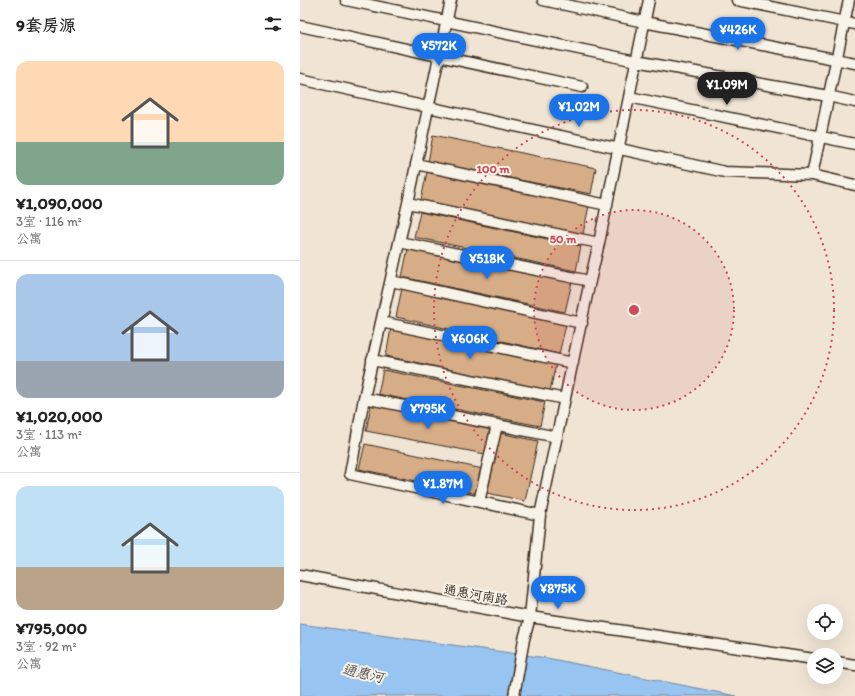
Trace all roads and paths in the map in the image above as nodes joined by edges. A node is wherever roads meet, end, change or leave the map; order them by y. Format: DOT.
graph roads {
  1 [pos="346,0"];
  2 [pos="451,0"];
  3 [pos="543,0"];
  4 [pos="649,0"];
  5 [pos="736,0"];
  6 [pos="849,0"];
  7 [pos="447,21"];
  8 [pos="644,22"];
  9 [pos="844,22"];
  10 [pos="855,24"];
  11 [pos="300,26"];
  12 [pos="440,56"];
  13 [pos="836,60"];
  14 [pos="636,61"];
  15 [pos="855,64"];
  16 [pos="300,79"];
  17 [pos="582,87"];
  18 [pos="828,96"];
  19 [pos="629,97"];
  20 [pos="855,102"];
  21 [pos="429,108"];
  22 [pos="820,137"];
  23 [pos="855,144"];
  24 [pos="618,148"];
  25 [pos="416,164"];
  26 [pos="812,175"];
  27 [pos="855,185"];
  28 [pos="408,203"];
  29 [pos="606,206"];
  30 [pos="399,242"];
  31 [pos="599,243"];
  32 [pos="391,280"];
  33 [pos="590,281"];
  34 [pos="380,322"];
  35 [pos="582,323"];
  36 [pos="372,360"];
  37 [pos="572,363"];
  38 [pos="364,398"];
  39 [pos="565,399"];
  40 [pos="497,425"];
  41 [pos="557,437"];
  42 [pos="479,502"];
  43 [pos="540,515"];
  44 [pos="300,575"];
  45 [pos="530,617"];
  46 [pos="807,658"];
  47 [pos="843,663"];
  48 [pos="855,665"];
  49 [pos="514,696"];
  1 -- 7 [label="street"];
  2 -- 7 [label="street"];
  3 -- 8 [label="street"];
  4 -- 8 [label="street"];
  5 -- 9 [label="street"];
  6 -- 9 [label="street"];
  7 -- 12 [label="street"];
  7 -- 14 [label="street"];
  8 -- 13 [label="street"];
  8 -- 14 [label="street"];
  9 -- 10 [label="street"];
  9 -- 13 [label="street"];
  11 -- 12 [label="street"];
  12 -- 17 [label="street"];
  12 -- 21 [label="street"];
  13 -- 15 [label="street"];
  13 -- 18 [label="street"];
  14 -- 18 [label="street"];
  14 -- 19 [label="street"];
  16 -- 21 [label="street"];
  18 -- 20 [label="street"];
  18 -- 22 [label="street"];
  19 -- 22 [label="street"];
  19 -- 24 [label="street"];
  21 -- 24 [label="street"];
  21 -- 25 [label="street"];
  22 -- 23 [label="street"];
  22 -- 26 [label="street"];
  24 -- 26 [label="street"];
  24 -- 29 [label="street"];
  25 -- 28 [label="street"];
  25 -- 29 [label="street"];
  26 -- 27 [label="street"];
  28 -- 30 [label="street"];
  28 -- 31 [label="street"];
  29 -- 31 [label="street"];
  30 -- 32 [label="street"];
  30 -- 33 [label="street"];
  31 -- 33 [label="street"];
  32 -- 34 [label="street"];
  32 -- 35 [label="street"];
  33 -- 35 [label="street"];
  34 -- 36 [label="street"];
  34 -- 37 [label="street"];
  35 -- 37 [label="street"];
  36 -- 38 [label="street"];
  36 -- 39 [label="street"];
  37 -- 39 [label="street"];
  38 -- 40 [label="street"];
  38 -- 42 [label="street"];
  39 -- 41 [label="street"];
  40 -- 41 [label="street"];
  40 -- 42 [label="street"];
  41 -- 43 [label="street"];
  42 -- 43 [label="street"];
  43 -- 45 [label="street"];
  44 -- 45 [label="street, 通惠河南路"];
  45 -- 46 [label="street, 通惠河南路"];
  45 -- 49 [label="street"];
  47 -- 48 [label="street"];
}
